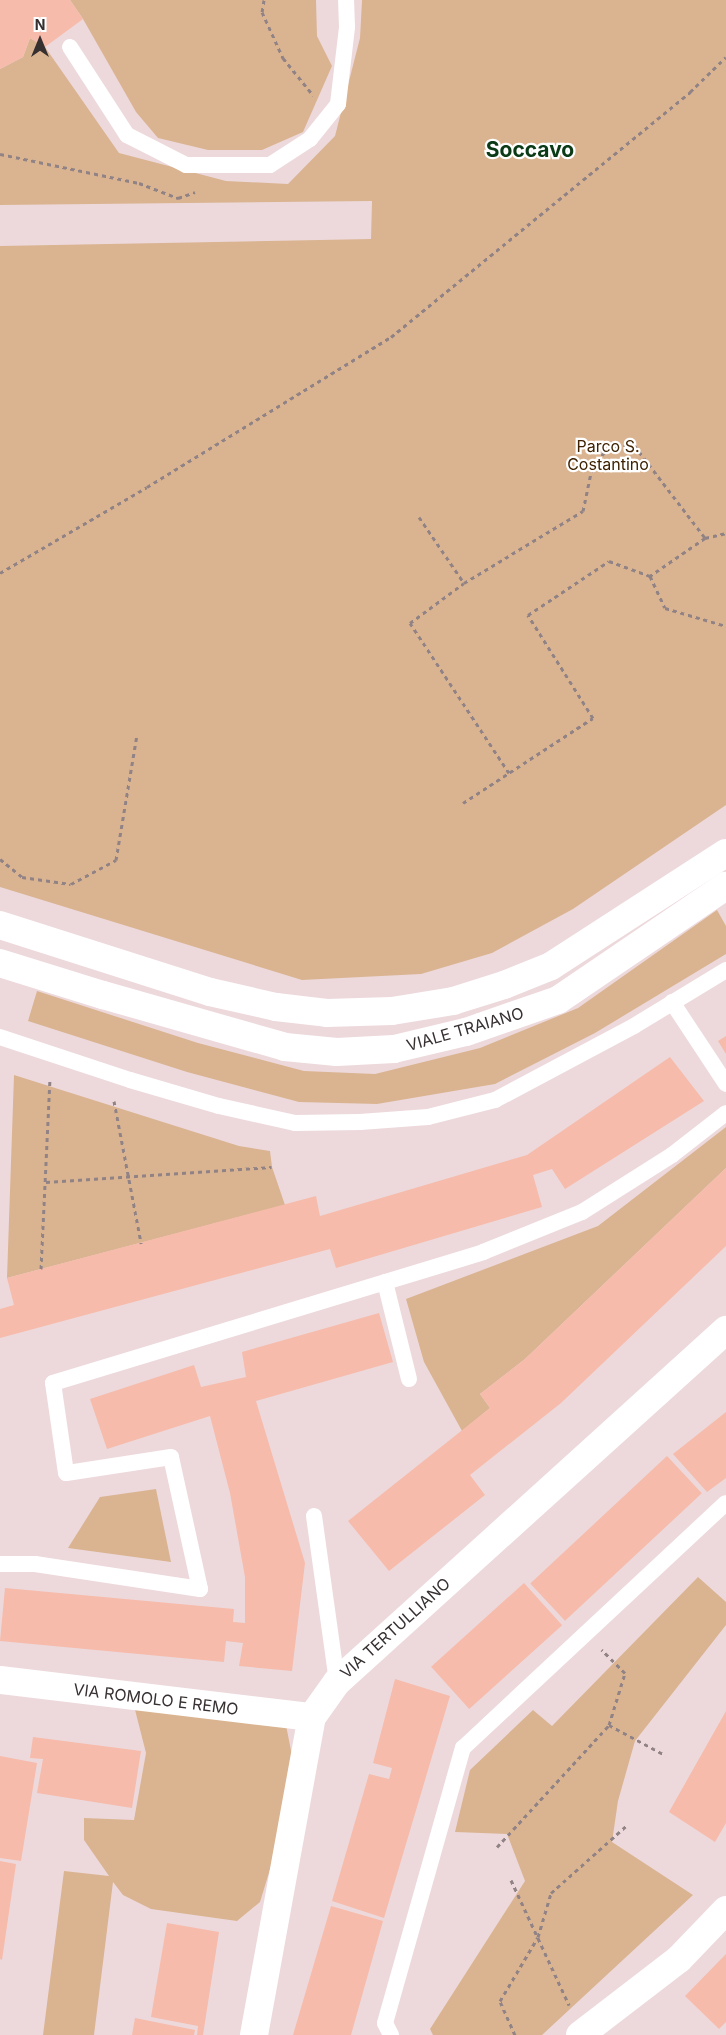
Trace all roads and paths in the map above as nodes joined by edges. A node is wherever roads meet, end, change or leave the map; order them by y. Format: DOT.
graph roads {
  1 [pos="264,0"];
  2 [pos="346,0"];
  3 [pos="70,47"];
  4 [pos="726,57"];
  5 [pos="338,104"];
  6 [pos="0,154"];
  7 [pos="203,189"];
  8 [pos="419,517"];
  9 [pos="726,533"];
  10 [pos="705,538"];
  11 [pos="0,573"];
  12 [pos="650,576"];
  13 [pos="464,583"];
  14 [pos="726,626"];
  15 [pos="137,734"];
  16 [pos="509,773"];
  17 [pos="463,803"];
  18 [pos="0,860"];
  19 [pos="723,871"];
  20 [pos="0,925"];
  21 [pos="0,963"];
  22 [pos="726,970"];
  23 [pos="672,1002"];
  24 [pos="0,1037"];
  25 [pos="52,1054"];
  26 [pos="110,1073"];
  27 [pos="726,1084"];
  28 [pos="726,1113"];
  29 [pos="272,1166"];
  30 [pos="128,1178"];
  31 [pos="46,1182"];
  32 [pos="141,1243"];
  33 [pos="42,1269"];
  34 [pos="386,1282"];
  35 [pos="726,1330"];
  36 [pos="409,1379"];
  37 [pos="726,1503"];
  38 [pos="314,1516"];
  39 [pos="0,1564"];
  40 [pos="586,1634"];
  41 [pos="0,1680"];
  42 [pos="337,1682"];
  43 [pos="312,1717"];
  44 [pos="609,1725"];
  45 [pos="666,1755"];
  46 [pos="626,1825"];
  47 [pos="497,1847"];
  48 [pos="511,1880"];
  49 [pos="726,1910"];
  50 [pos="538,1937"];
  51 [pos="581,2034"];
  52 [pos="254,2035"];
  53 [pos="391,2035"];
  54 [pos="515,2035"];
  1 -- 5 [label="path"];
  2 -- 5 [label="lane"];
  3 -- 5 [label="lane"];
  4 -- 11 [label="path"];
  6 -- 7 [label="path"];
  8 -- 13 [label="path"];
  9 -- 10 [label="path"];
  10 -- 12 [label="path"];
  10 -- 13 [label="path"];
  12 -- 14 [label="path"];
  12 -- 16 [label="path"];
  13 -- 16 [label="path"];
  15 -- 18 [label="path"];
  16 -- 17 [label="path"];
  19 -- 20 [label="main road, VIALE TRAIANO"];
  19 -- 21 [label="main road, VIALE TRAIANO"];
  22 -- 23 [label="lane"];
  23 -- 26 [label="lane"];
  23 -- 27 [label="lane"];
  24 -- 25 [label="lane"];
  25 -- 26 [label="lane"];
  25 -- 31 [label="path"];
  26 -- 30 [label="path"];
  28 -- 34 [label="lane"];
  29 -- 30 [label="path"];
  30 -- 31 [label="path"];
  30 -- 32 [label="path"];
  31 -- 33 [label="path"];
  34 -- 36 [label="lane"];
  34 -- 39 [label="lane"];
  35 -- 42 [label="main road, VIA TERTULLIANO"];
  37 -- 40 [label="lane"];
  38 -- 42 [label="lane"];
  40 -- 44 [label="path"];
  40 -- 53 [label="lane"];
  41 -- 43 [label="main road, VIA ROMOLO E REMO"];
  42 -- 43 [label="main road, VIA TERTULLIANO"];
  43 -- 52 [label="main road, VIA TERTULLIANO"];
  44 -- 45 [label="path"];
  44 -- 47 [label="path"];
  46 -- 50 [label="path"];
  48 -- 50 [label="path"];
  49 -- 51 [label="main road"];
  50 -- 51 [label="path"];
  50 -- 54 [label="path"];
}
